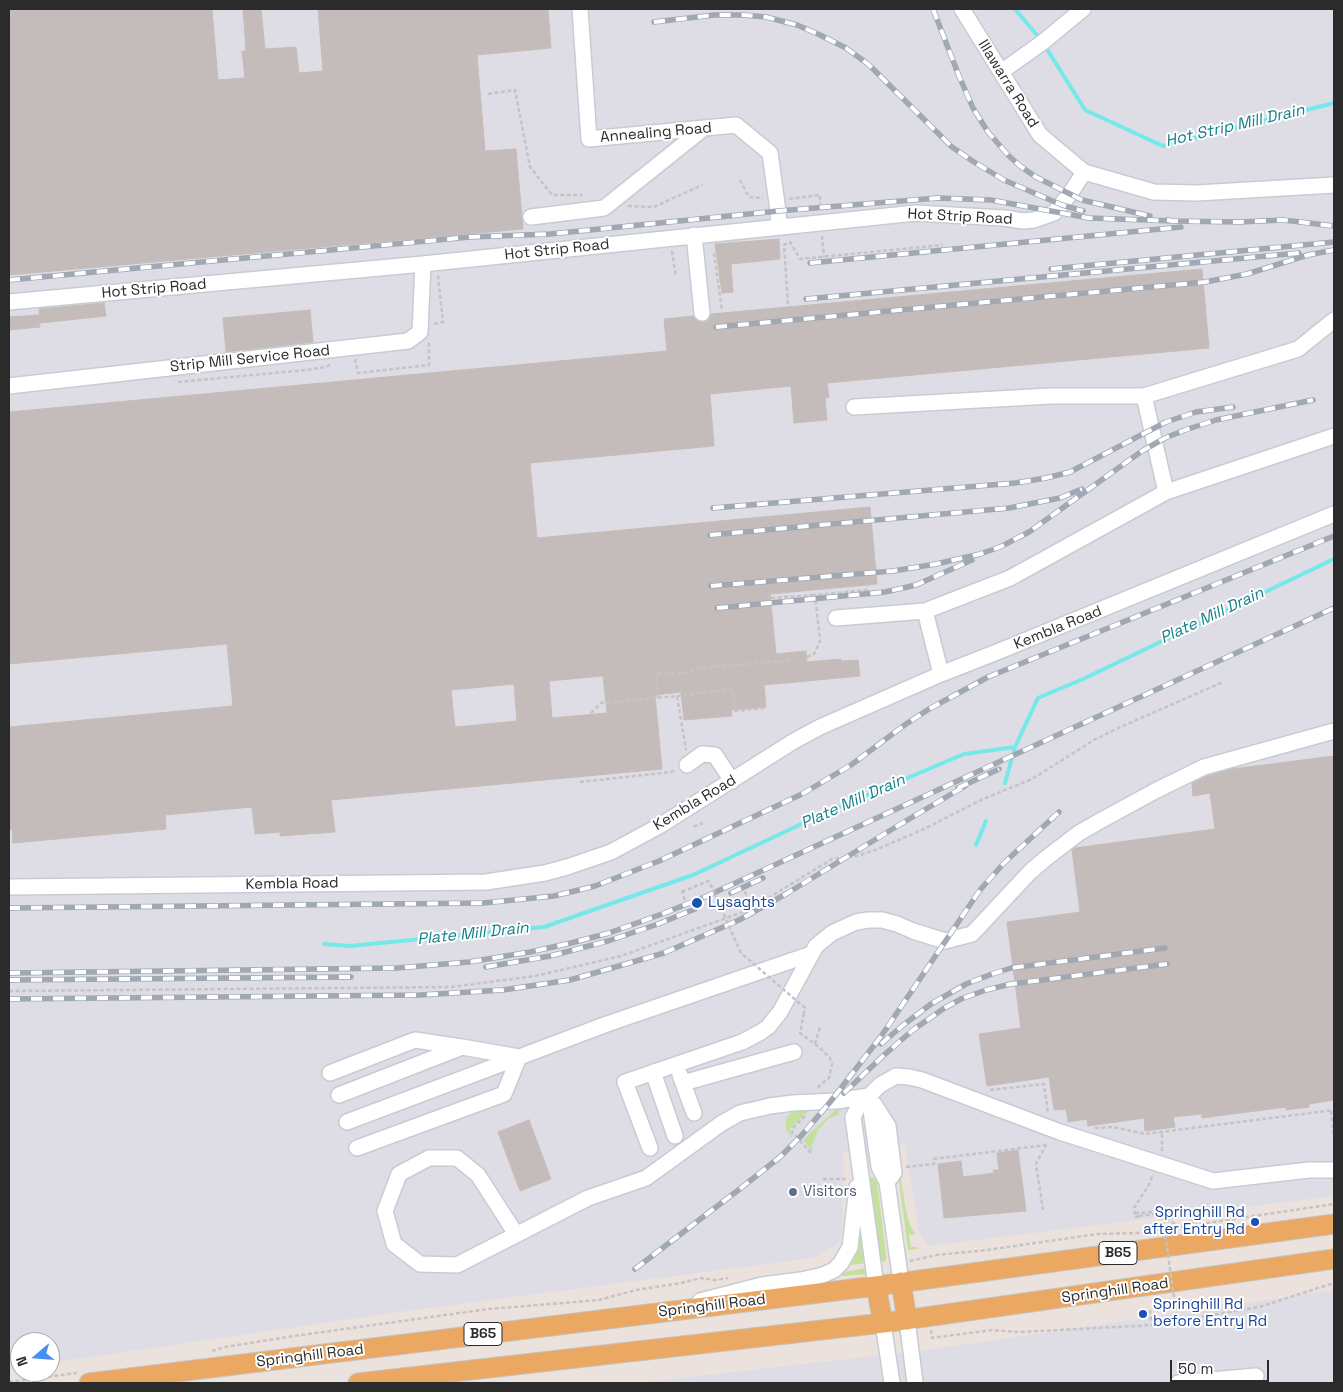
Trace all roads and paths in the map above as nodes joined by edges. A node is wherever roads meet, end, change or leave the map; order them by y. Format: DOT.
graph roads {
  1 [pos="580,9"];
  2 [pos="962,9"];
  3 [pos="1083,9"];
  4 [pos="1001,72"];
  5 [pos="488,94"];
  6 [pos="704,128"];
  7 [pos="1084,172"];
  8 [pos="740,180"];
  9 [pos="702,185"];
  10 [pos="1334,185"];
  11 [pos="587,195"];
  12 [pos="776,200"];
  13 [pos="622,203"];
  14 [pos="531,217"];
  15 [pos="821,222"];
  16 [pos="779,227"];
  17 [pos="694,236"];
  18 [pos="943,245"];
  19 [pos="714,253"];
  20 [pos="824,258"];
  21 [pos="423,264"];
  22 [pos="9,302"];
  23 [pos="788,304"];
  24 [pos="722,310"];
  25 [pos="702,314"];
  26 [pos="1334,320"];
  27 [pos="9,386"];
  28 [pos="1144,396"];
  29 [pos="854,408"];
  30 [pos="1334,436"];
  31 [pos="1166,492"];
  32 [pos="1334,514"];
  33 [pos="815,595"];
  34 [pos="771,598"];
  35 [pos="925,611"];
  36 [pos="836,618"];
  37 [pos="795,660"];
  38 [pos="942,674"];
  39 [pos="1223,682"];
  40 [pos="677,696"];
  41 [pos="658,698"];
  42 [pos="764,708"];
  43 [pos="591,713"];
  44 [pos="1334,731"];
  45 [pos="687,765"];
  46 [pos="732,781"];
  47 [pos="580,782"];
  48 [pos="703,823"];
  49 [pos="694,828"];
  50 [pos="9,887"];
  51 [pos="744,890"];
  52 [pos="685,900"];
  53 [pos="722,910"];
  54 [pos="811,954"];
  55 [pos="9,991"];
  56 [pos="820,1027"];
  57 [pos="815,1044"];
  58 [pos="462,1047"];
  59 [pos="794,1052"];
  60 [pos="519,1057"];
  61 [pos="676,1064"];
  62 [pos="652,1072"];
  63 [pos="330,1073"];
  64 [pos="683,1083"];
  65 [pos="990,1090"];
  66 [pos="812,1091"];
  67 [pos="339,1095"];
  68 [pos="869,1096"];
  69 [pos="1333,1110"];
  70 [pos="810,1112"];
  71 [pos="694,1113"];
  72 [pos="347,1122"];
  73 [pos="1091,1129"];
  74 [pos="1054,1130"];
  75 [pos="675,1136"];
  76 [pos="1334,1138"];
  77 [pos="1046,1145"];
  78 [pos="357,1148"];
  79 [pos="650,1148"];
  80 [pos="812,1154"];
  81 [pos="879,1167"];
  82 [pos="906,1167"];
  83 [pos="860,1169"];
  84 [pos="1334,1170"];
  85 [pos="823,1179"];
  86 [pos="847,1179"];
  87 [pos="887,1182"];
  88 [pos="1334,1204"];
  89 [pos="1134,1208"];
  90 [pos="1043,1210"];
  91 [pos="1135,1213"];
  92 [pos="1163,1218"];
  93 [pos="1334,1224"];
  94 [pos="1193,1225"];
  95 [pos="1180,1226"];
  96 [pos="516,1234"];
  97 [pos="921,1259"];
  98 [pos="1334,1259"];
  99 [pos="914,1260"];
  100 [pos="733,1278"];
  101 [pos="924,1279"];
  102 [pos="901,1282"];
  103 [pos="1334,1282"];
  104 [pos="876,1286"];
  105 [pos="1150,1310"];
  106 [pos="657,1313"];
  107 [pos="929,1317"];
  108 [pos="907,1320"];
  109 [pos="883,1323"];
  110 [pos="1151,1323"];
  111 [pos="207,1352"];
  112 [pos="1256,1376"];
  113 [pos="87,1378"];
  114 [pos="9,1382"];
  115 [pos="358,1383"];
  116 [pos="892,1383"];
  117 [pos="915,1383"];
  118 [pos="1178,1383"];
  1 -- 6 [label="street, Annealing Road"];
  2 -- 4 [label="street, Illawarra Road"];
  3 -- 4 [label="street"];
  4 -- 7 [label="street, Illawarra Road"];
  5 -- 11 [label="path"];
  6 -- 12 [label="street, Annealing Road"];
  6 -- 14 [label="street"];
  7 -- 10 [label="street"];
  7 -- 15 [label="street, Hot Strip Road"];
  8 -- 12 [label="path"];
  9 -- 13 [label="path"];
  12 -- 15 [label="path"];
  12 -- 16 [label="street, Annealing Road"];
  15 -- 16 [label="street, Hot Strip Road"];
  15 -- 20 [label="path"];
  16 -- 17 [label="street, Hot Strip Road"];
  17 -- 21 [label="street, Hot Strip Road"];
  17 -- 25 [label="street"];
  18 -- 20 [label="path"];
  19 -- 24 [label="path"];
  20 -- 23 [label="path"];
  21 -- 22 [label="street, Hot Strip Road"];
  21 -- 27 [label="street, Strip Mill Service Road"];
  26 -- 28 [label="street"];
  28 -- 29 [label="street"];
  28 -- 31 [label="street"];
  30 -- 31 [label="street"];
  31 -- 35 [label="street"];
  32 -- 38 [label="street, Kembla Road"];
  33 -- 34 [label="path"];
  35 -- 36 [label="street"];
  35 -- 38 [label="street"];
  37 -- 41 [label="path"];
  38 -- 46 [label="street, Kembla Road"];
  39 -- 55 [label="path"];
  40 -- 41 [label="path"];
  40 -- 42 [label="path"];
  40 -- 45 [label="path"];
  41 -- 43 [label="path"];
  44 -- 54 [label="street"];
  45 -- 46 [label="street"];
  45 -- 47 [label="path"];
  46 -- 50 [label="street, Kembla Road"];
  48 -- 49 [label="path"];
  51 -- 53 [label="path"];
  52 -- 53 [label="path, bridge"];
  53 -- 57 [label="path, bridge"];
  54 -- 60 [label="street"];
  54 -- 61 [label="street"];
  56 -- 57 [label="path"];
  57 -- 66 [label="path"];
  58 -- 60 [label="street"];
  58 -- 63 [label="street"];
  58 -- 67 [label="street"];
  59 -- 64 [label="street"];
  60 -- 72 [label="street"];
  60 -- 78 [label="street"];
  61 -- 62 [label="street"];
  61 -- 64 [label="street"];
  62 -- 75 [label="street"];
  62 -- 79 [label="street"];
  64 -- 71 [label="street"];
  65 -- 74 [label="path"];
  68 -- 74 [label="street"];
  68 -- 81 [label="street"];
  68 -- 83 [label="street"];
  68 -- 87 [label="street"];
  68 -- 96 [label="street"];
  69 -- 73 [label="path"];
  69 -- 76 [label="path"];
  70 -- 80 [label="path"];
  74 -- 77 [label="path"];
  74 -- 84 [label="street"];
  77 -- 82 [label="path"];
  77 -- 90 [label="path"];
  81 -- 83 [label="street"];
  81 -- 87 [label="street"];
  83 -- 104 [label="street"];
  83 -- 106 [label="street"];
  85 -- 86 [label="path"];
  87 -- 102 [label="street"];
  88 -- 94 [label="path"];
  89 -- 91 [label="path"];
  91 -- 92 [label="path, bridge"];
  91 -- 95 [label="path"];
  92 -- 94 [label="path, bridge"];
  92 -- 110 [label="path, bridge"];
  93 -- 101 [label="main road, Springhill Road / B65"];
  94 -- 95 [label="path"];
  95 -- 97 [label="path"];
  96 -- 96 [label="street"];
  97 -- 99 [label="path"];
  97 -- 101 [label="path"];
  98 -- 107 [label="main road, Springhill Road / B65"];
  100 -- 111 [label="path"];
  101 -- 102 [label="main road, Springhill Road / B65"];
  102 -- 104 [label="main road, Springhill Road / B65"];
  102 -- 108 [label="main road"];
  103 -- 110 [label="path"];
  104 -- 106 [label="main road, Springhill Road / B65"];
  104 -- 109 [label="main road"];
  105 -- 110 [label="path"];
  106 -- 113 [label="main road, Springhill Road / B65"];
  107 -- 108 [label="main road, Springhill Road / B65"];
  107 -- 110 [label="path"];
  108 -- 109 [label="main road, Springhill Road / B65"];
  108 -- 117 [label="street"];
  109 -- 115 [label="main road, Springhill Road / B65"];
  109 -- 116 [label="street"];
  112 -- 118 [label="street"];
  113 -- 114 [label="path"];
}
